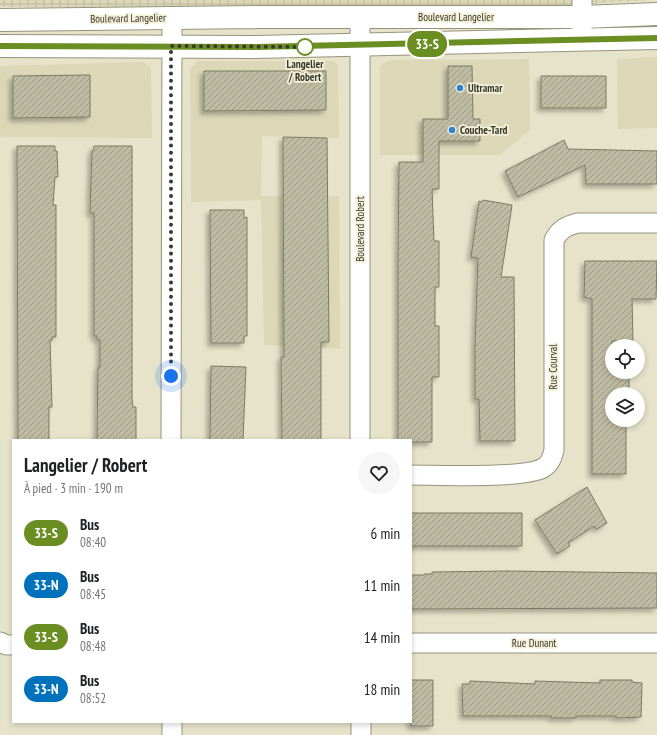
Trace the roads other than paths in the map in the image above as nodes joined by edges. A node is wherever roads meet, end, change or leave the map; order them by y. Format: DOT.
graph roads {
  1 [pos="582,9"];
  2 [pos="657,14"];
  3 [pos="256,17"];
  4 [pos="360,17"];
  5 [pos="172,18"];
  6 [pos="98,19"];
  7 [pos="0,20"];
  8 [pos="657,38"];
  9 [pos="582,40"];
  10 [pos="0,46"];
  11 [pos="99,46"];
  12 [pos="171,46"];
  13 [pos="360,46"];
  14 [pos="256,47"];
  15 [pos="657,223"];
  16 [pos="172,439"];
  17 [pos="360,439"];
  18 [pos="412,475"];
  19 [pos="0,642"];
  20 [pos="657,643"];
  21 [pos="412,644"];
  22 [pos="12,645"];
  23 [pos="172,723"];
  24 [pos="361,723"];
  25 [pos="172,735"];
  26 [pos="361,735"];
  1 -- 2 [label="main road, Boulevard Langelier"];
  1 -- 4 [label="main road, Boulevard Langelier"];
  1 -- 9 [label="street"];
  3 -- 4 [label="main road, Boulevard Langelier"];
  3 -- 5 [label="main road, Boulevard Langelier"];
  3 -- 14 [label="main road"];
  4 -- 13 [label="street, Boulevard Robert"];
  5 -- 6 [label="main road, Boulevard Langelier"];
  5 -- 12 [label="street"];
  6 -- 7 [label="main road, Boulevard Langelier"];
  6 -- 11 [label="main road"];
  8 -- 9 [label="main road"];
  9 -- 13 [label="main road"];
  10 -- 11 [label="main road"];
  11 -- 12 [label="main road"];
  12 -- 14 [label="main road"];
  12 -- 16 [label="street"];
  13 -- 14 [label="main road"];
  13 -- 17 [label="street, Boulevard Robert"];
  15 -- 18 [label="street, Rue Courval"];
  19 -- 22 [label="street"];
  20 -- 21 [label="street, Rue Dunant"];
  23 -- 25 [label="street"];
  24 -- 26 [label="street"];
}
